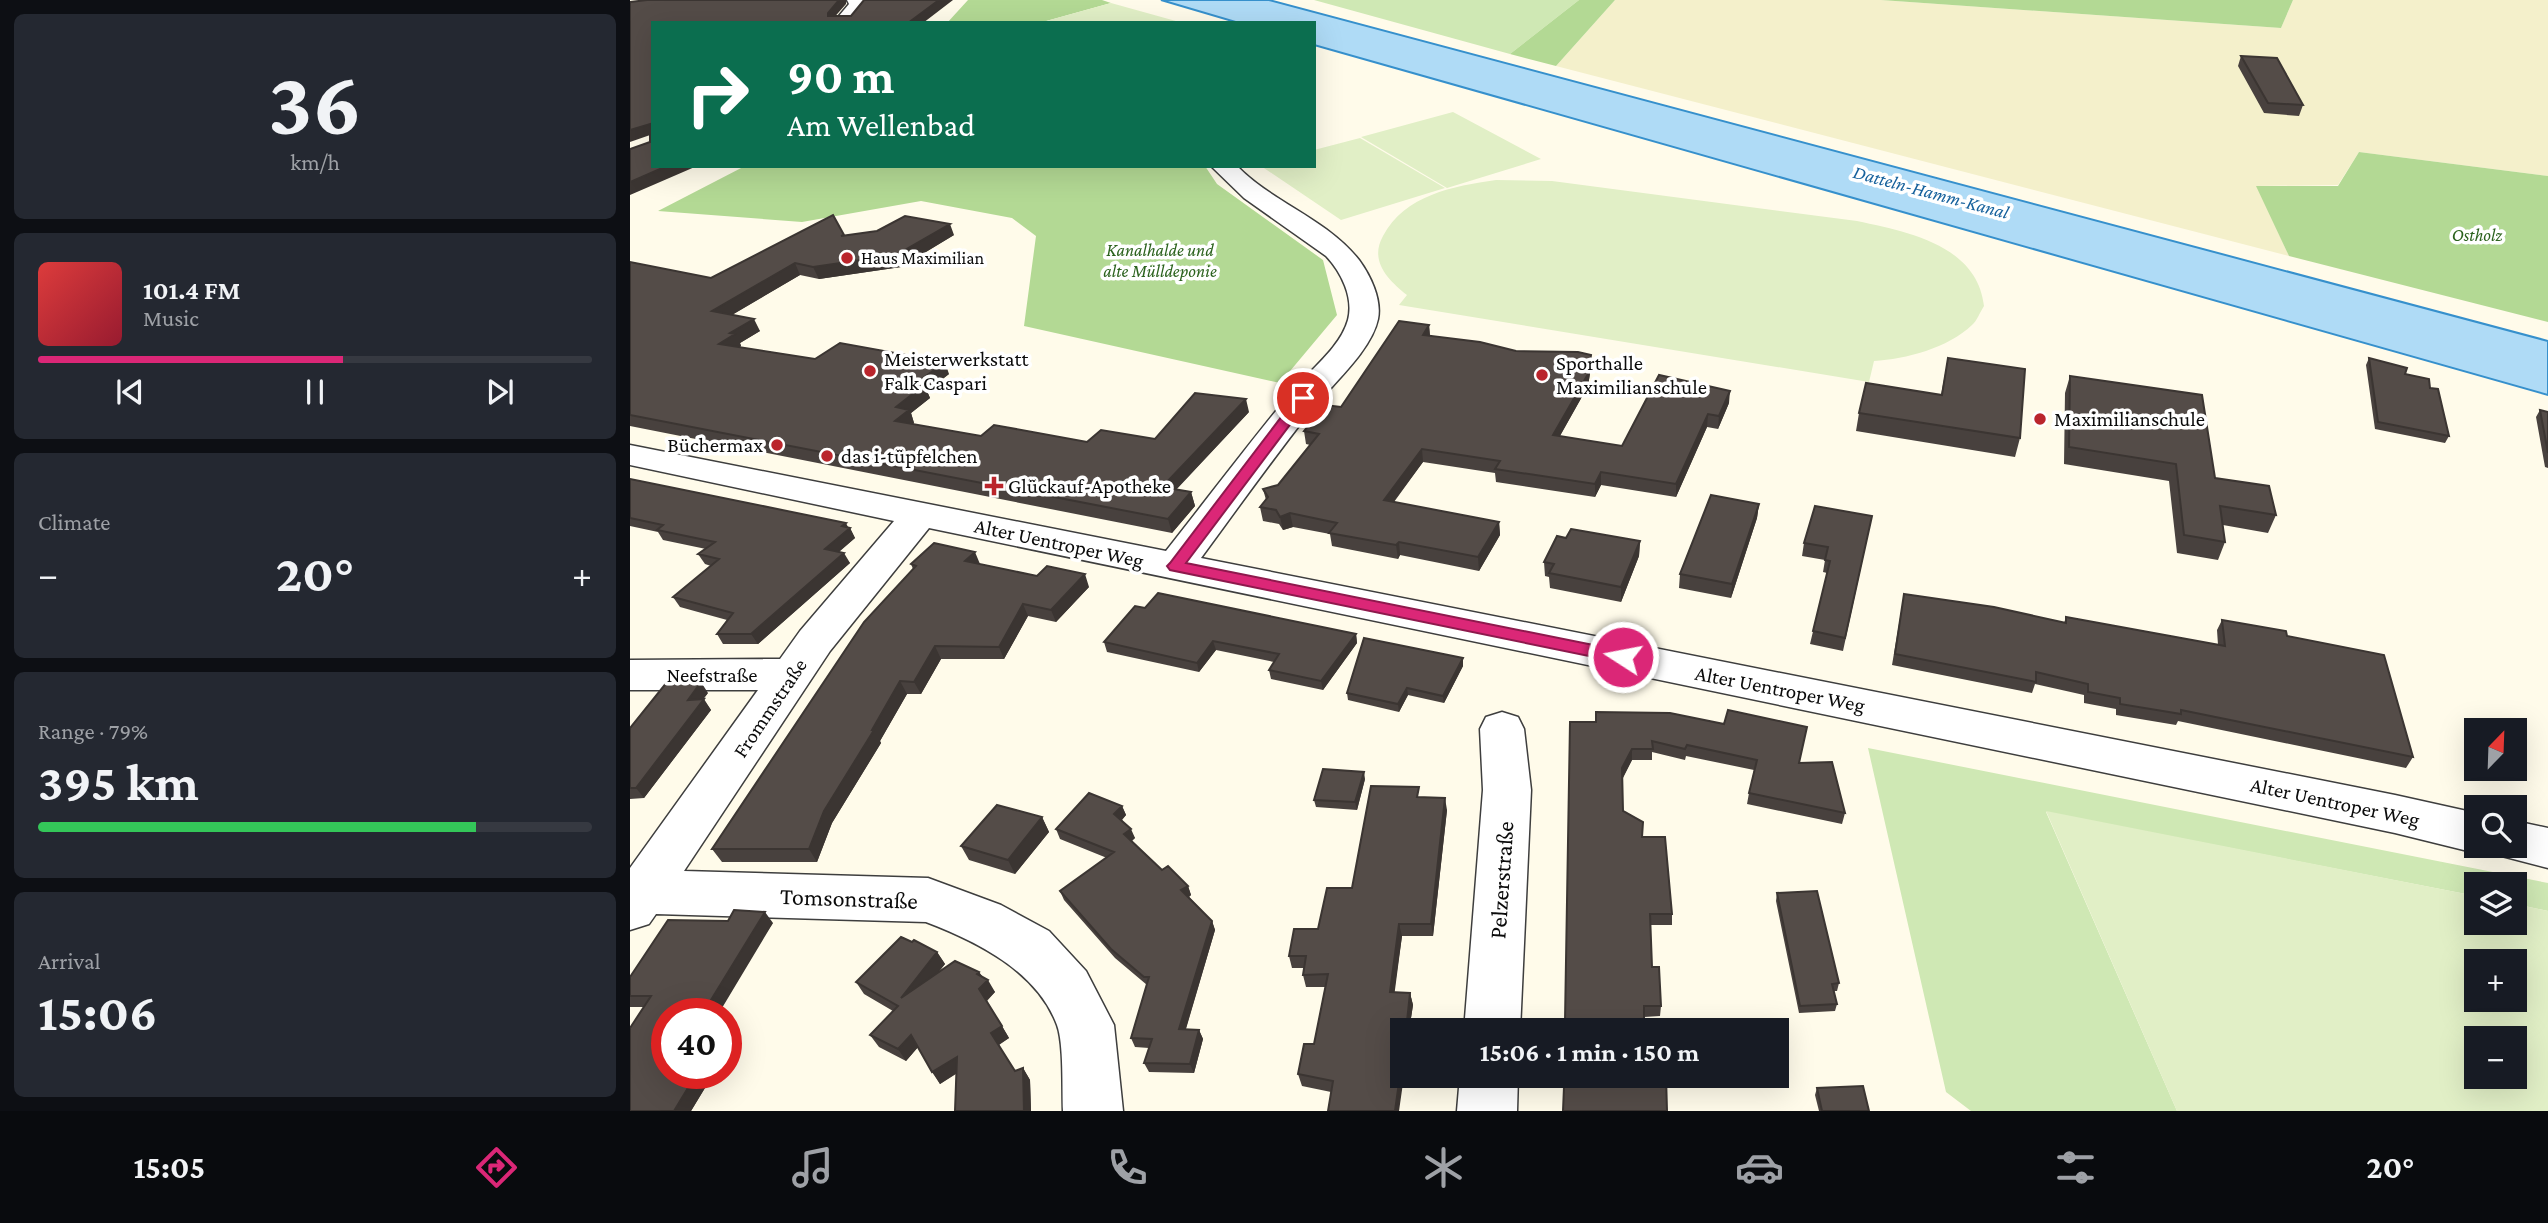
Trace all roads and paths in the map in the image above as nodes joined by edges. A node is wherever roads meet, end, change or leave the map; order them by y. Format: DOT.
graph roads {
  1 [pos="856,0"];
  2 [pos="844,21"];
  3 [pos="1225,168"];
  4 [pos="630,455"];
  5 [pos="920,514"];
  6 [pos="1175,566"];
  7 [pos="794,674"];
  8 [pos="630,675"];
  9 [pos="1502,729"];
  10 [pos="2464,830"];
  11 [pos="2527,844"];
  12 [pos="2548,848"];
  13 [pos="636,901"];
  14 [pos="1493,1018"];
  15 [pos="1488,1088"];
  16 [pos="1093,1111"];
  17 [pos="1487,1111"];
  1 -- 2 [label="street"];
  3 -- 6 [label="street"];
  4 -- 5 [label="street, Alter Uentroper Weg"];
  5 -- 6 [label="street, Alter Uentroper Weg"];
  5 -- 7 [label="street, Frommstraße"];
  6 -- 10 [label="street, Alter Uentroper Weg"];
  7 -- 8 [label="street, Neefstraße"];
  7 -- 13 [label="street, Frommstraße"];
  9 -- 14 [label="street, Pelzerstraße"];
  11 -- 12 [label="street"];
  13 -- 16 [label="street, Tomsonstraße"];
  15 -- 17 [label="street"];
}
